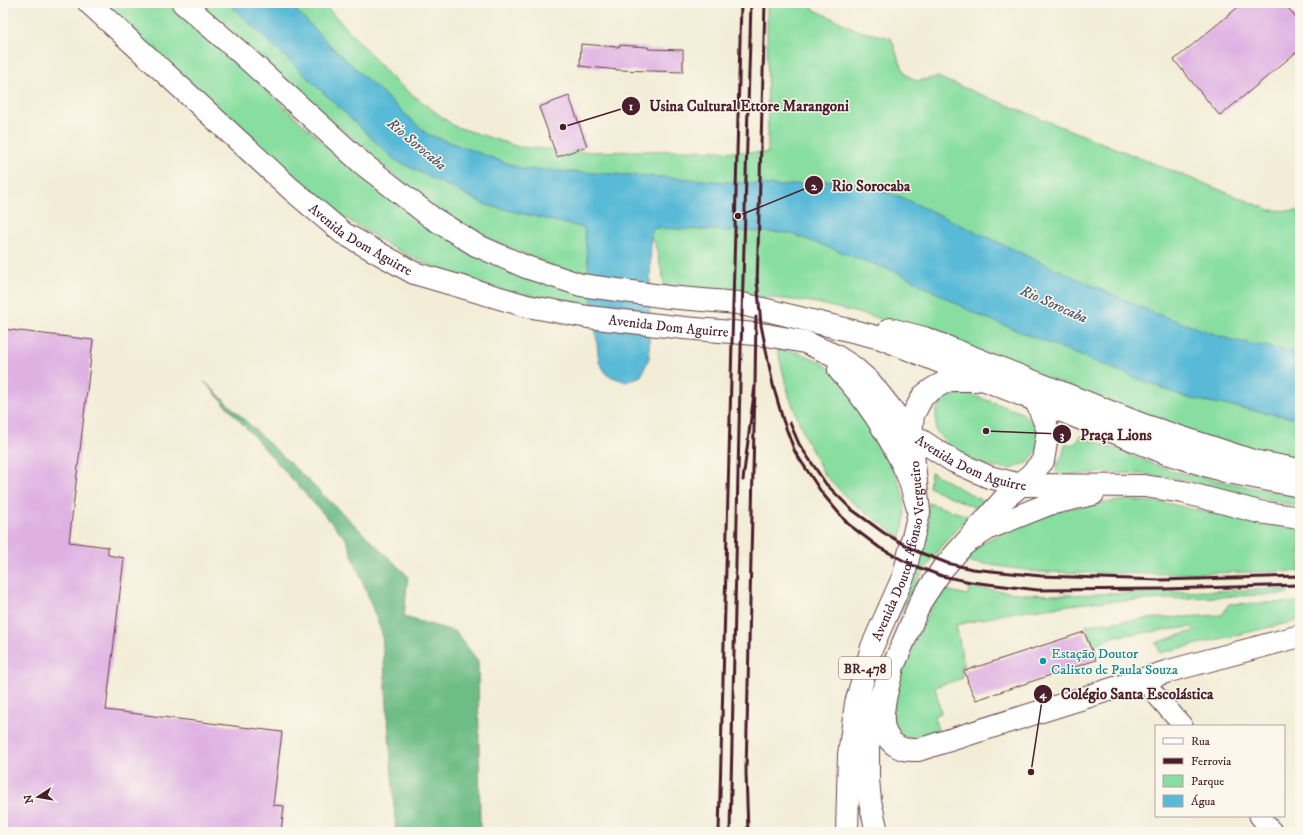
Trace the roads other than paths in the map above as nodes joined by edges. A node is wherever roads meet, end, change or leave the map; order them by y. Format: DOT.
graph roads {
  1 [pos="89,3"];
  2 [pos="183,3"];
  3 [pos="738,303"];
  4 [pos="805,342"];
  5 [pos="983,380"];
  6 [pos="1036,401"];
  7 [pos="911,434"];
  8 [pos="1300,470"];
  9 [pos="1021,485"];
  10 [pos="1144,486"];
  11 [pos="1300,486"];
  12 [pos="919,512"];
  13 [pos="1300,518"];
  14 [pos="966,543"];
  15 [pos="1300,636"];
  16 [pos="892,671"];
  17 [pos="1142,679"];
  18 [pos="1182,725"];
  19 [pos="1260,817"];
  20 [pos="847,832"];
  21 [pos="877,832"];
  22 [pos="1272,832"];
  1 -- 4 [label="main road, Avenida Dom Aguirre"];
  2 -- 3 [label="main road, Avenida Dom Aguirre"];
  3 -- 5 [label="main road, Avenida Dom Aguirre"];
  3 -- 8 [label="main road"];
  4 -- 7 [label="main road, Avenida Dom Aguirre"];
  4 -- 12 [label="main road"];
  5 -- 6 [label="main road, Avenida Dom Aguirre"];
  5 -- 7 [label="main road, BR-478"];
  6 -- 9 [label="main road"];
  6 -- 11 [label="main road, Avenida Dom Aguirre"];
  7 -- 9 [label="main road, Avenida Dom Aguirre"];
  7 -- 12 [label="main road, Avenida Doutor Afonso Vergueiro / BR-478"];
  9 -- 10 [label="main road, Avenida Dom Aguirre"];
  9 -- 14 [label="main road"];
  10 -- 13 [label="main road, Avenida Dom Aguirre"];
  10 -- 14 [label="main road, BR-478"];
  12 -- 20 [label="main road, Avenida Doutor Afonso Vergueiro / BR-478"];
  14 -- 16 [label="main road, Avenida Doutor Afonso Vergueiro / BR-478"];
  15 -- 17 [label="main road"];
  16 -- 17 [label="main road"];
  16 -- 21 [label="main road, Avenida Doutor Afonso Vergueiro / BR-478"];
  17 -- 18 [label="street"];
  19 -- 22 [label="street"];
}
